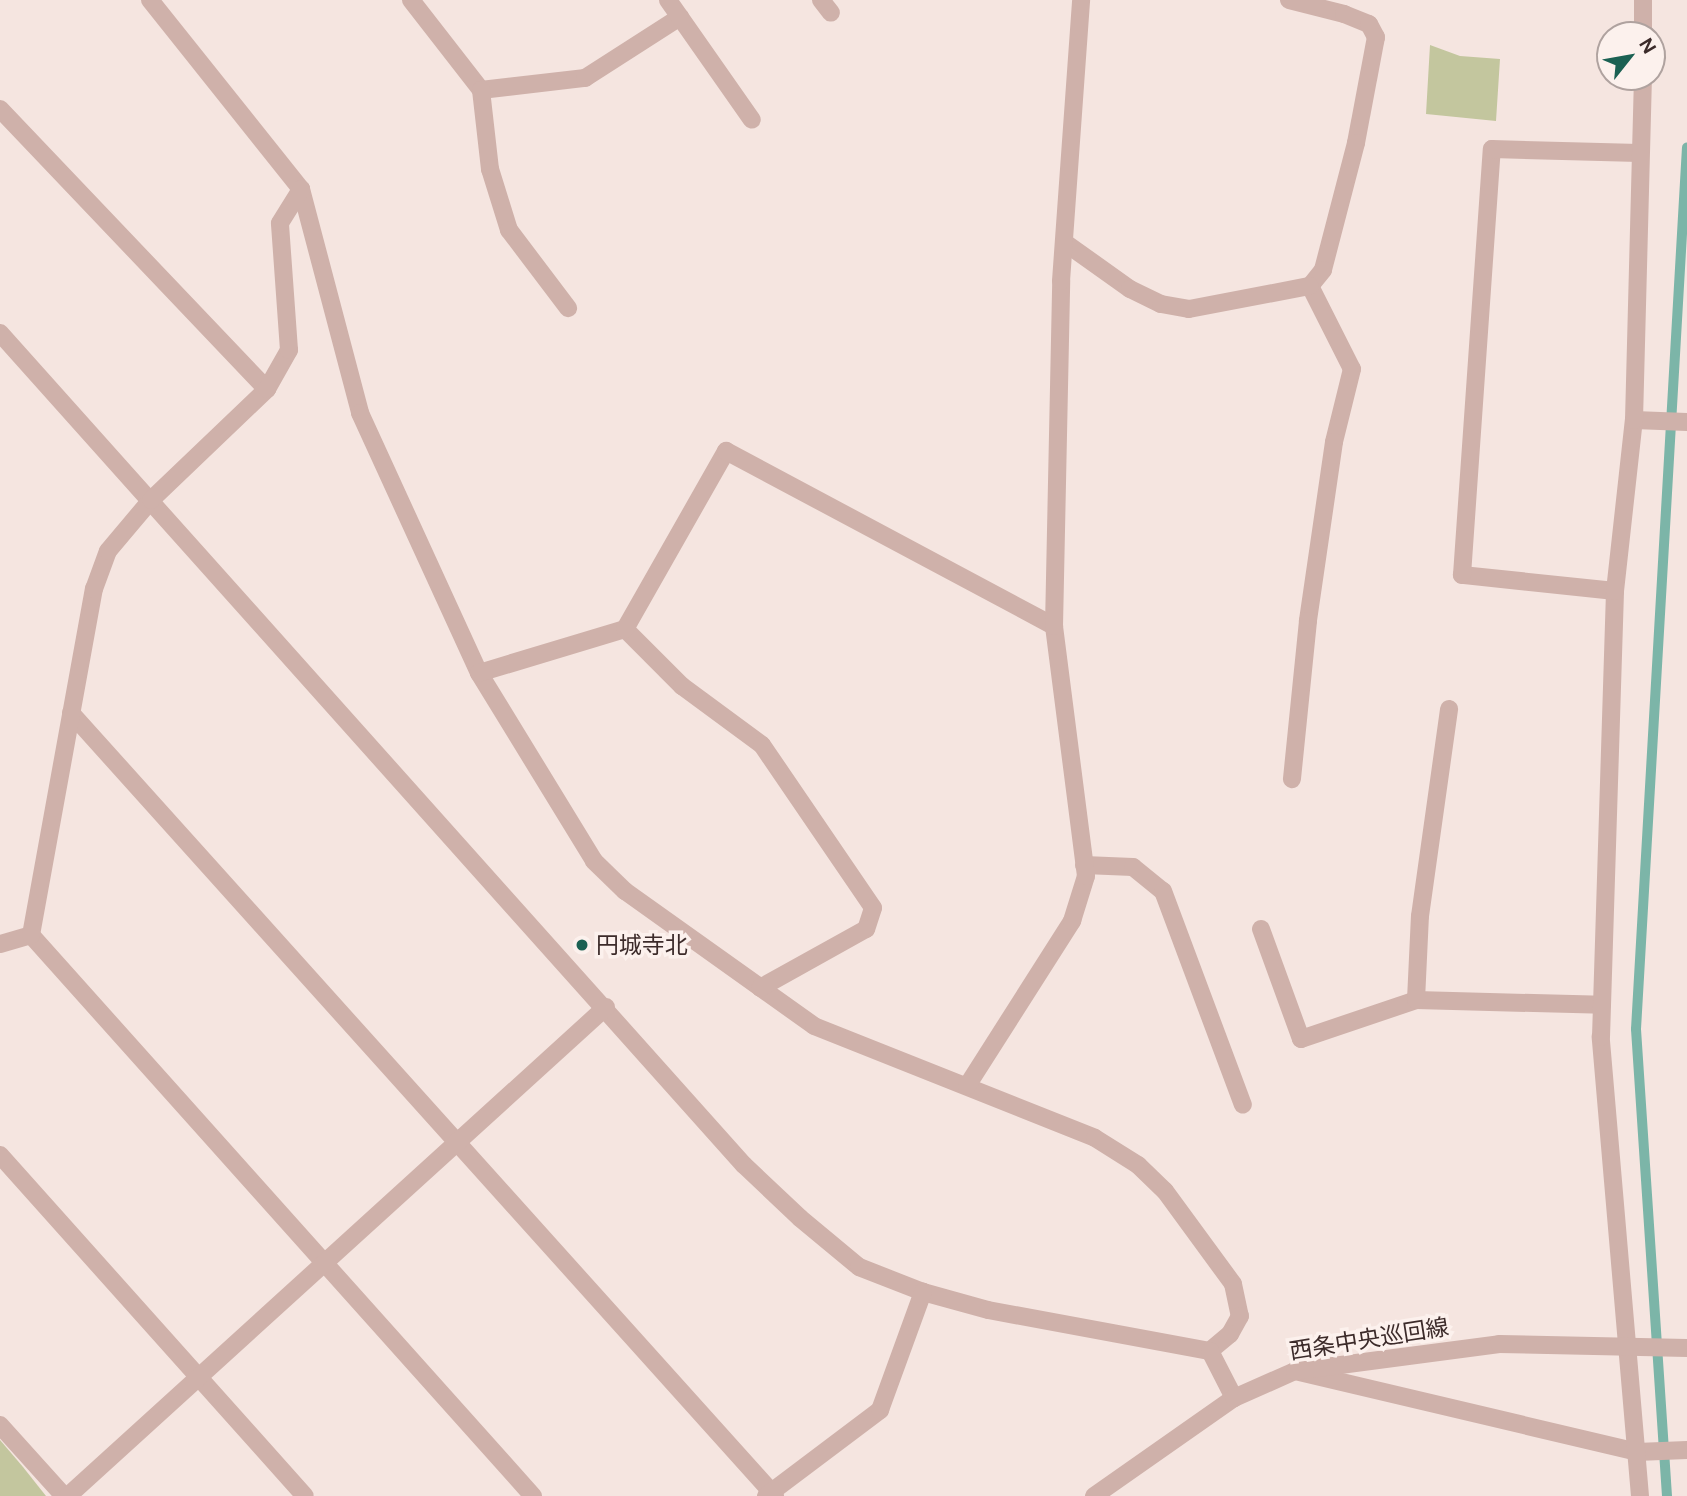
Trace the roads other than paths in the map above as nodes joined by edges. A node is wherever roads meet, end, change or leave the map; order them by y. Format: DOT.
graph roads {
  1 [pos="149,0"];
  2 [pos="411,0"];
  3 [pos="668,0"];
  4 [pos="1081,0"];
  5 [pos="1289,0"];
  6 [pos="1643,0"];
  7 [pos="680,18"];
  8 [pos="1643,21"];
  9 [pos="481,90"];
  10 [pos="1642,91"];
  11 [pos="0,109"];
  12 [pos="752,120"];
  13 [pos="1639,153"];
  14 [pos="301,189"];
  15 [pos="1064,242"];
  16 [pos="1310,286"];
  17 [pos="568,308"];
  18 [pos="0,333"];
  19 [pos="267,389"];
  20 [pos="1642,420"];
  21 [pos="1687,422"];
  22 [pos="151,500"];
  23 [pos="1615,591"];
  24 [pos="1054,626"];
  25 [pos="625,628"];
  26 [pos="479,673"];
  27 [pos="1448,709"];
  28 [pos="72,713"];
  29 [pos="1292,779"];
  30 [pos="1084,865"];
  31 [pos="1261,929"];
  32 [pos="31,935"];
  33 [pos="0,944"];
  34 [pos="760,988"];
  35 [pos="1416,1000"];
  36 [pos="1602,1005"];
  37 [pos="606,1006"];
  38 [pos="967,1086"];
  39 [pos="1242,1105"];
  40 [pos="458,1143"];
  41 [pos="0,1155"];
  42 [pos="325,1263"];
  43 [pos="923,1292"];
  44 [pos="1628,1347"];
  45 [pos="1687,1348"];
  46 [pos="1210,1351"];
  47 [pos="1295,1371"];
  48 [pos="199,1378"];
  49 [pos="1234,1398"];
  50 [pos="0,1424"];
  51 [pos="1687,1450"];
  52 [pos="1637,1452"];
  53 [pos="771,1495"];
  54 [pos="66,1496"];
  55 [pos="304,1496"];
  56 [pos="533,1496"];
  57 [pos="1094,1496"];
  58 [pos="1640,1496"];
  1 -- 14 [label="street"];
  2 -- 9 [label="street"];
  3 -- 7 [label="street"];
  4 -- 15 [label="street"];
  5 -- 16 [label="street"];
  6 -- 8 [label="street"];
  7 -- 9 [label="street"];
  7 -- 12 [label="street"];
  9 -- 17 [label="street"];
  10 -- 13 [label="street"];
  11 -- 19 [label="street"];
  13 -- 20 [label="street"];
  13 -- 23 [label="street"];
  14 -- 19 [label="street"];
  14 -- 26 [label="street"];
  15 -- 16 [label="street"];
  15 -- 24 [label="street"];
  16 -- 29 [label="street"];
  18 -- 22 [label="street"];
  19 -- 22 [label="street"];
  20 -- 21 [label="street"];
  20 -- 23 [label="street"];
  22 -- 28 [label="street"];
  22 -- 37 [label="street"];
  23 -- 36 [label="street"];
  24 -- 25 [label="street"];
  24 -- 30 [label="street"];
  25 -- 26 [label="street"];
  25 -- 34 [label="street"];
  26 -- 34 [label="street"];
  27 -- 35 [label="street"];
  28 -- 32 [label="street"];
  28 -- 40 [label="street"];
  30 -- 38 [label="street"];
  30 -- 39 [label="street"];
  31 -- 35 [label="street"];
  32 -- 33 [label="street"];
  32 -- 42 [label="street"];
  34 -- 38 [label="street"];
  35 -- 36 [label="street"];
  36 -- 44 [label="street"];
  37 -- 40 [label="street"];
  37 -- 43 [label="street"];
  38 -- 46 [label="street"];
  40 -- 42 [label="street"];
  40 -- 53 [label="street"];
  41 -- 48 [label="street"];
  42 -- 48 [label="street"];
  42 -- 56 [label="street"];
  43 -- 46 [label="street"];
  43 -- 53 [label="street"];
  44 -- 45 [label="street, 西条中央巡回線"];
  44 -- 47 [label="street, 西条中央巡回線"];
  44 -- 52 [label="street"];
  46 -- 49 [label="street"];
  47 -- 49 [label="street, 西条中央巡回線"];
  47 -- 52 [label="street"];
  48 -- 54 [label="street"];
  48 -- 55 [label="street"];
  49 -- 57 [label="street, 西条中央巡回線"];
  50 -- 54 [label="street"];
  51 -- 52 [label="street"];
  52 -- 58 [label="street"];
}
